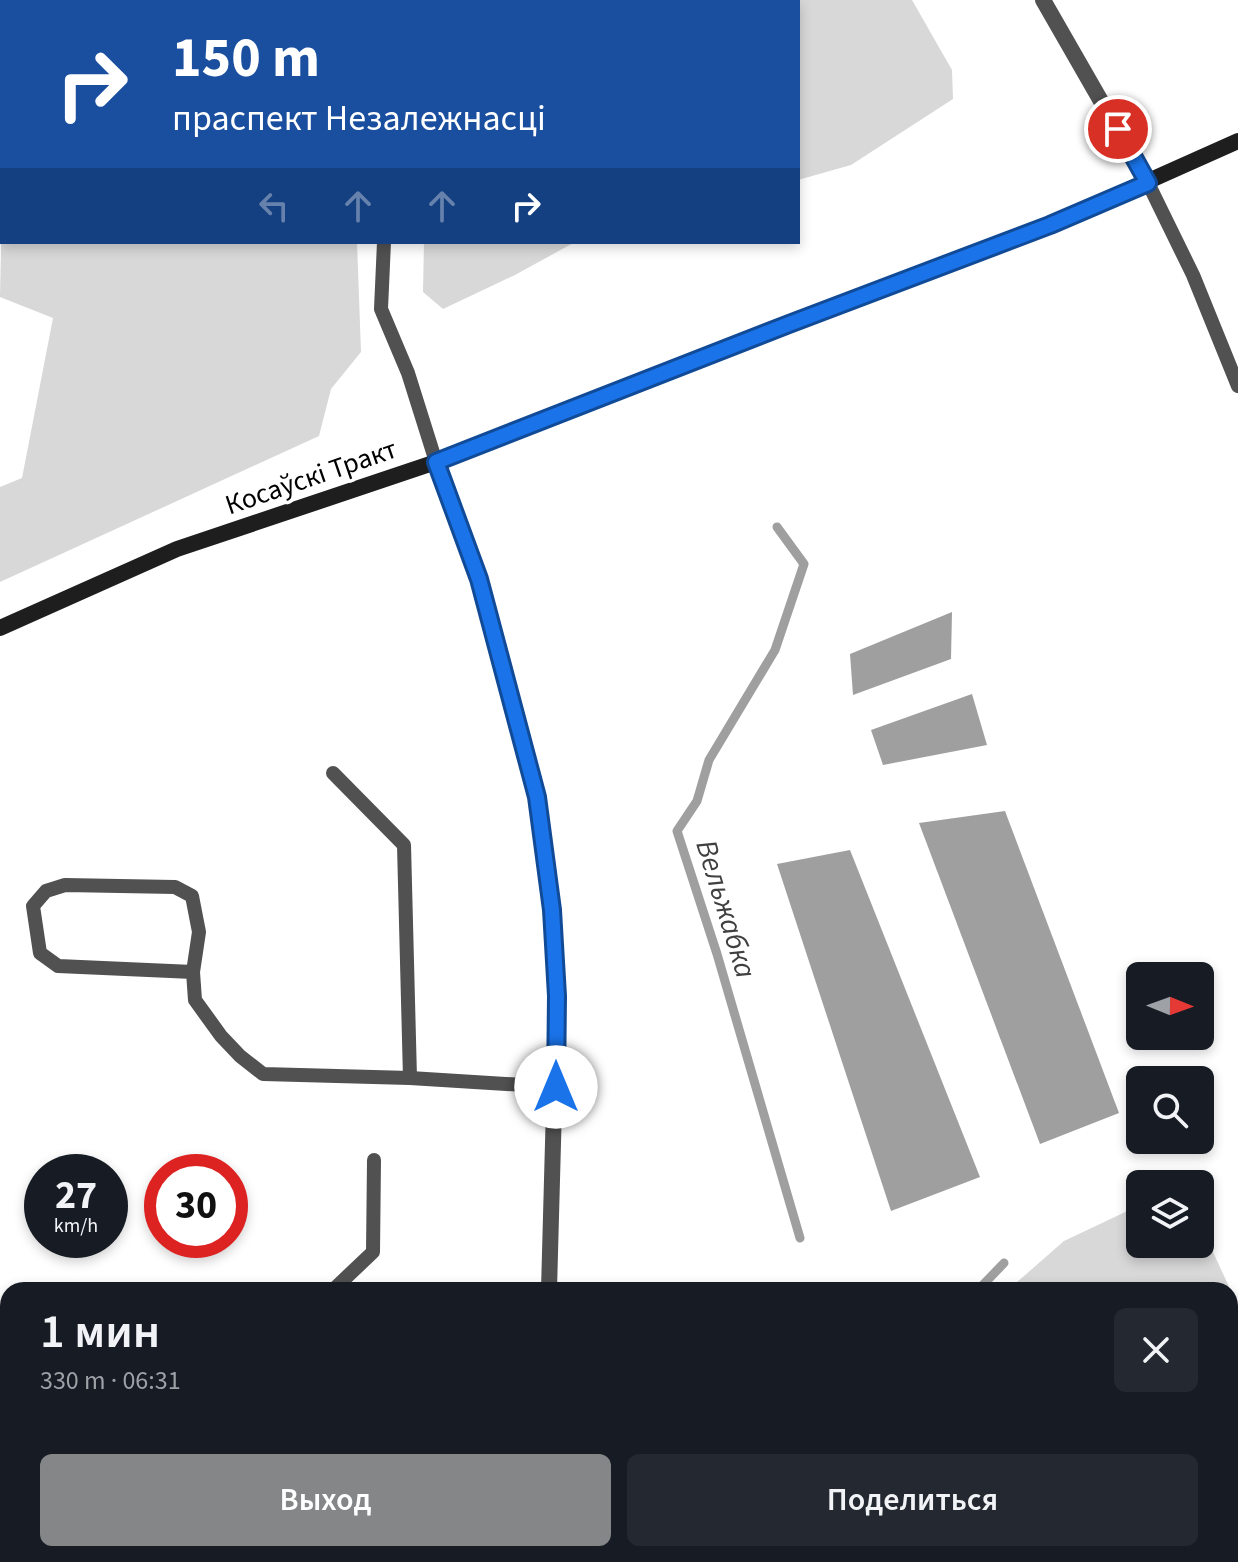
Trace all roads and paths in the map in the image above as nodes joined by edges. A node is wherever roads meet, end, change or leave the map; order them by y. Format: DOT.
graph roads {
  1 [pos="1043,0"];
  2 [pos="1238,141"];
  3 [pos="1148,183"];
  4 [pos="384,244"];
  5 [pos="1238,386"];
  6 [pos="436,462"];
  7 [pos="0,628"];
  8 [pos="333,773"];
  9 [pos="193,972"];
  10 [pos="410,1078"];
  11 [pos="556,1087"];
  12 [pos="374,1160"];
  13 [pos="341,1282"];
  14 [pos="549,1282"];
  1 -- 3 [label="street"];
  2 -- 3 [label="main road"];
  3 -- 5 [label="lane"];
  3 -- 6 [label="main road"];
  4 -- 6 [label="lane"];
  6 -- 7 [label="main road, Косаўскі Тракт"];
  6 -- 11 [label="street, Косаўскі Тракт"];
  8 -- 10 [label="lane"];
  9 -- 9 [label="lane"];
  9 -- 10 [label="lane"];
  10 -- 11 [label="lane"];
  11 -- 14 [label="street, Косаўскі Тракт"];
  12 -- 13 [label="lane"];
}
